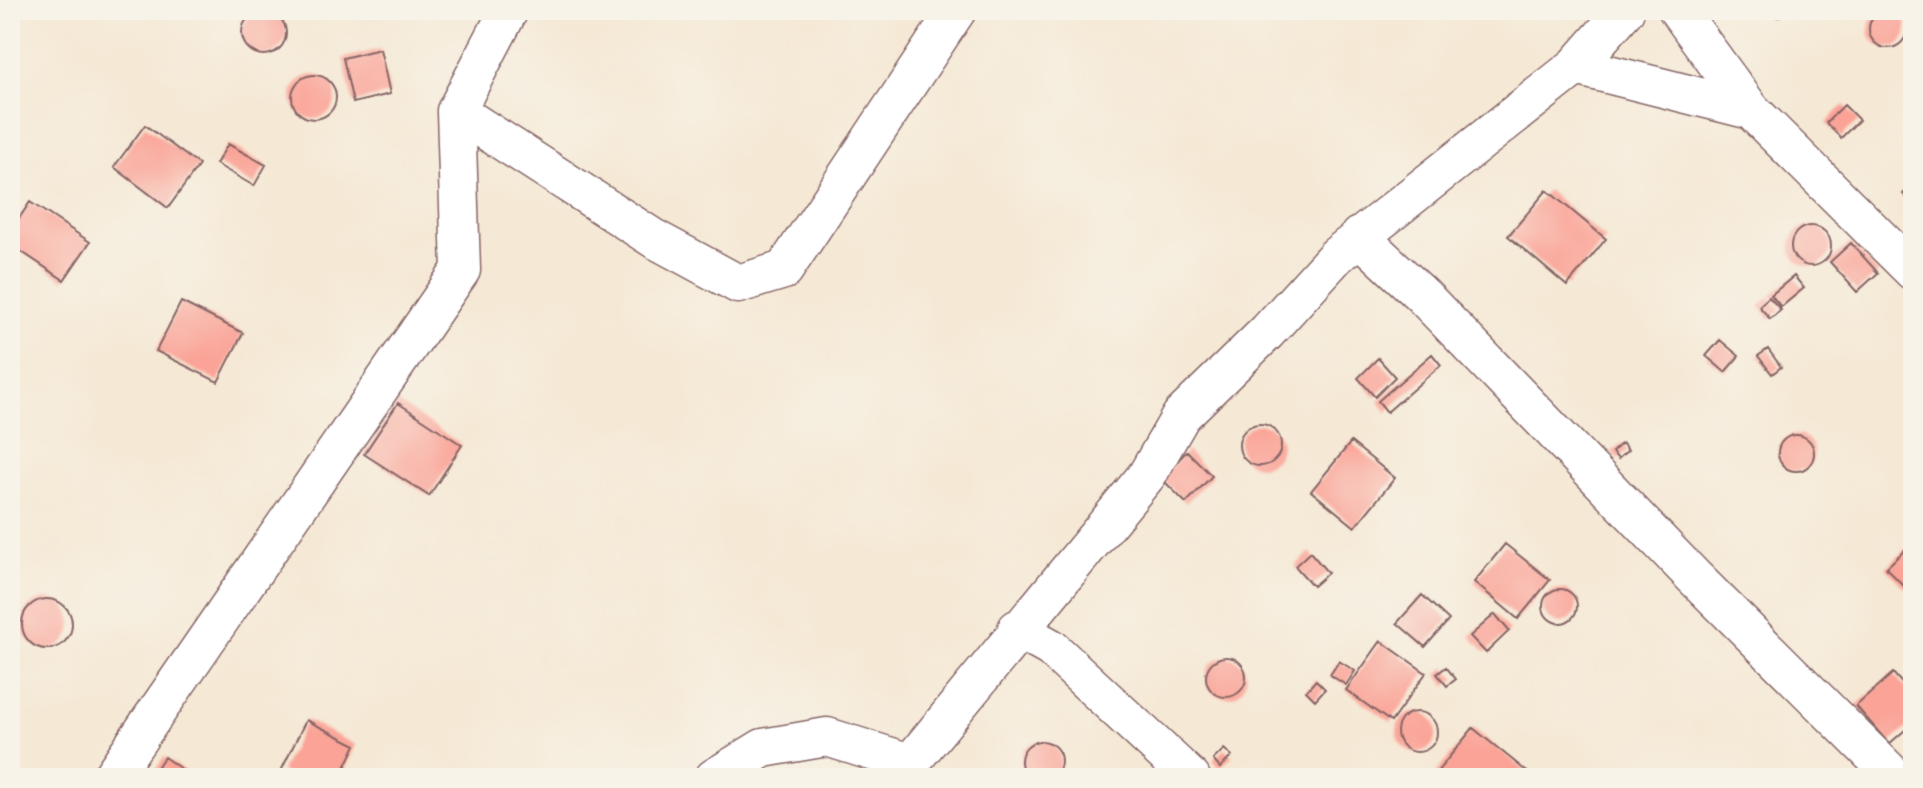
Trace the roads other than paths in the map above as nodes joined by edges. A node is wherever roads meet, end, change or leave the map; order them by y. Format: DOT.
graph roads {
  1 [pos="509,10"];
  2 [pos="957,10"];
  3 [pos="1625,10"];
  4 [pos="1678,10"];
  5 [pos="1576,66"];
  6 [pos="1751,110"];
  7 [pos="456,111"];
  8 [pos="1359,236"];
  9 [pos="1913,271"];
  10 [pos="1017,629"];
  11 [pos="904,770"];
  12 [pos="111,778"];
  13 [pos="714,778"];
  14 [pos="1191,778"];
  15 [pos="1896,778"];
  1 -- 7 [label="street"];
  2 -- 7 [label="street"];
  3 -- 5 [label="street"];
  4 -- 6 [label="street"];
  5 -- 6 [label="street"];
  5 -- 8 [label="street"];
  6 -- 9 [label="street"];
  7 -- 12 [label="street"];
  8 -- 10 [label="street"];
  8 -- 15 [label="street"];
  10 -- 11 [label="street"];
  10 -- 14 [label="street"];
  11 -- 13 [label="street"];
}
